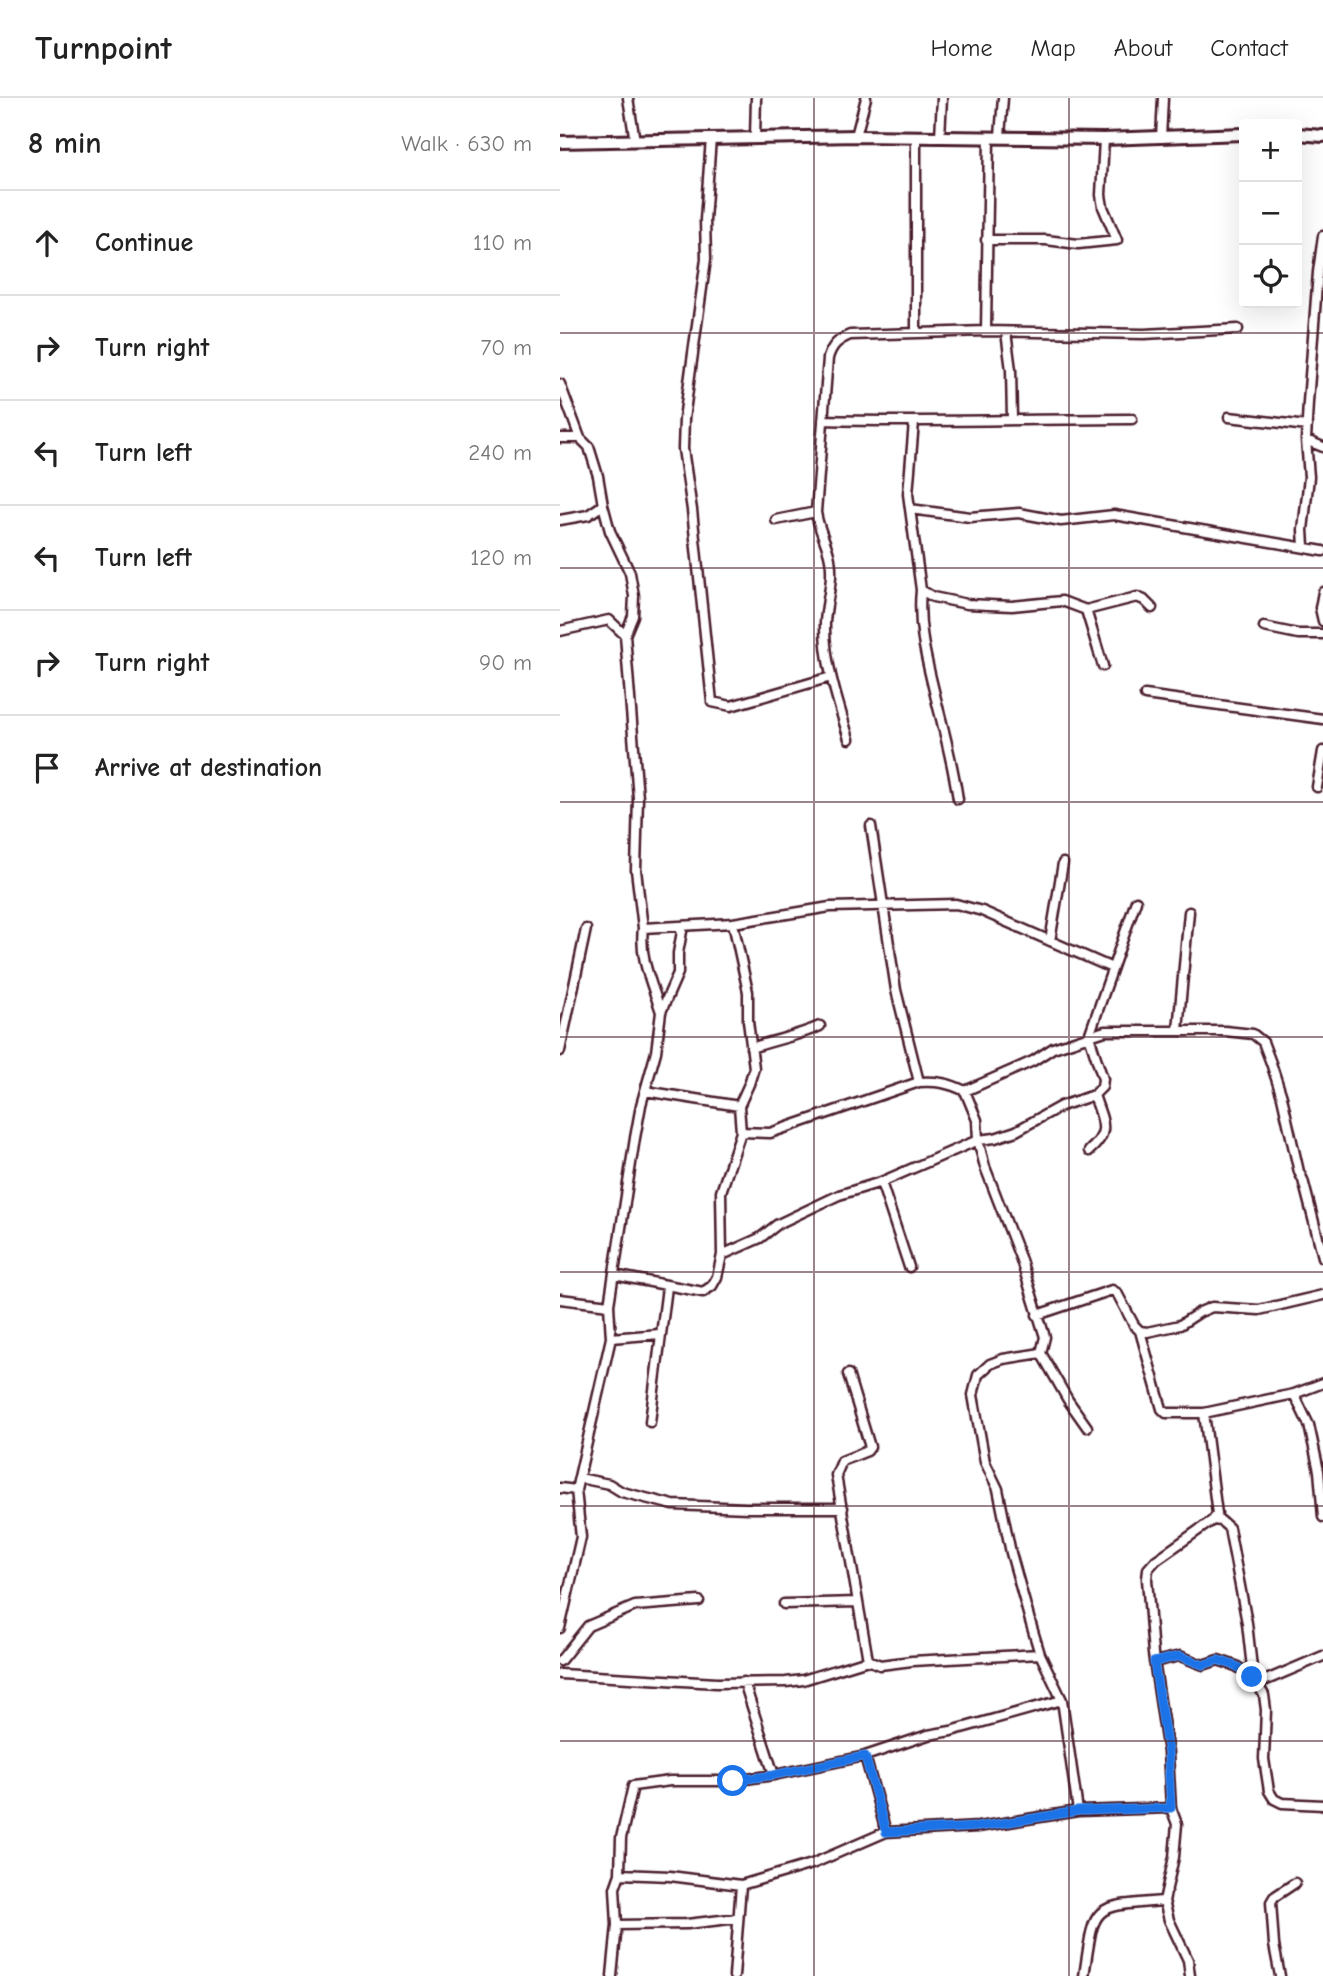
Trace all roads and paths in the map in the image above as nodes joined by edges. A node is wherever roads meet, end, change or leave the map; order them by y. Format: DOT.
graph roads {
  1 [pos="628,98"];
  2 [pos="756,98"];
  3 [pos="866,98"];
  4 [pos="942,98"];
  5 [pos="1003,98"];
  6 [pos="1163,98"];
  7 [pos="1302,134"];
  8 [pos="1239,135"];
  9 [pos="856,136"];
  10 [pos="995,136"];
  11 [pos="1323,136"];
  12 [pos="916,137"];
  13 [pos="940,137"];
  14 [pos="711,138"];
  15 [pos="755,138"];
  16 [pos="1161,138"];
  17 [pos="1104,139"];
  18 [pos="635,141"];
  19 [pos="560,142"];
  20 [pos="1323,236"];
  21 [pos="986,240"];
  22 [pos="1319,309"];
  23 [pos="1238,329"];
  24 [pos="986,331"];
  25 [pos="1006,332"];
  26 [pos="916,333"];
  27 [pos="560,384"];
  28 [pos="1229,417"];
  29 [pos="1012,419"];
  30 [pos="1132,419"];
  31 [pos="823,420"];
  32 [pos="914,422"];
  33 [pos="1307,426"];
  34 [pos="560,438"];
  35 [pos="580,438"];
  36 [pos="1306,440"];
  37 [pos="1323,447"];
  38 [pos="603,505"];
  39 [pos="909,509"];
  40 [pos="816,512"];
  41 [pos="560,520"];
  42 [pos="776,520"];
  43 [pos="1304,546"];
  44 [pos="1323,551"];
  45 [pos="920,590"];
  46 [pos="1323,592"];
  47 [pos="1152,608"];
  48 [pos="1086,610"];
  49 [pos="1323,621"];
  50 [pos="1264,627"];
  51 [pos="560,631"];
  52 [pos="1323,634"];
  53 [pos="625,635"];
  54 [pos="1103,666"];
  55 [pos="831,677"];
  56 [pos="1145,695"];
  57 [pos="1323,719"];
  58 [pos="849,739"];
  59 [pos="1323,751"];
  60 [pos="1317,787"];
  61 [pos="958,799"];
  62 [pos="871,826"];
  63 [pos="1063,863"];
  64 [pos="1136,901"];
  65 [pos="884,906"];
  66 [pos="1189,912"];
  67 [pos="733,923"];
  68 [pos="683,926"];
  69 [pos="643,928"];
  70 [pos="586,929"];
  71 [pos="1050,941"];
  72 [pos="1112,968"];
  73 [pos="661,1012"];
  74 [pos="820,1026"];
  75 [pos="1178,1030"];
  76 [pos="1089,1036"];
  77 [pos="751,1048"];
  78 [pos="560,1051"];
  79 [pos="919,1082"];
  80 [pos="645,1091"];
  81 [pos="965,1091"];
  82 [pos="1094,1096"];
  83 [pos="739,1106"];
  84 [pos="741,1132"];
  85 [pos="978,1140"];
  86 [pos="1089,1151"];
  87 [pos="881,1182"];
  88 [pos="722,1255"];
  89 [pos="1323,1257"];
  90 [pos="909,1267"];
  91 [pos="614,1275"];
  92 [pos="667,1287"];
  93 [pos="1323,1295"];
  94 [pos="560,1299"];
  95 [pos="609,1305"];
  96 [pos="1037,1315"];
  97 [pos="1140,1331"];
  98 [pos="660,1334"];
  99 [pos="611,1338"];
  100 [pos="1041,1353"];
  101 [pos="848,1374"];
  102 [pos="1323,1383"];
  103 [pos="1294,1394"];
  104 [pos="1205,1413"];
  105 [pos="650,1422"];
  106 [pos="1087,1427"];
  107 [pos="579,1478"];
  108 [pos="560,1488"];
  109 [pos="576,1490"];
  110 [pos="843,1508"];
  111 [pos="1323,1517"];
  112 [pos="1213,1520"];
  113 [pos="699,1601"];
  114 [pos="857,1602"];
  115 [pos="784,1604"];
  116 [pos="560,1628"];
  117 [pos="1040,1654"];
  118 [pos="1323,1656"];
  119 [pos="868,1660"];
  120 [pos="560,1661"];
  121 [pos="1154,1662"];
  122 [pos="560,1674"];
  123 [pos="1255,1680"];
  124 [pos="744,1682"];
  125 [pos="1062,1700"];
  126 [pos="865,1756"];
  127 [pos="774,1775"];
  128 [pos="1323,1805"];
  129 [pos="1171,1808"];
  130 [pos="1078,1811"];
  131 [pos="886,1832"];
  132 [pos="620,1874"];
  133 [pos="1295,1884"];
  134 [pos="741,1885"];
  135 [pos="1164,1901"];
  136 [pos="738,1918"];
  137 [pos="617,1925"];
  138 [pos="612,1976"];
  139 [pos="734,1976"];
  140 [pos="1084,1976"];
  141 [pos="1189,1976"];
  142 [pos="1280,1976"];
  1 -- 18 [label="street"];
  2 -- 15 [label="street"];
  3 -- 9 [label="street"];
  4 -- 13 [label="street"];
  5 -- 10 [label="street"];
  6 -- 16 [label="street"];
  7 -- 11 [label="street"];
  8 -- 16 [label="street"];
  9 -- 12 [label="street"];
  9 -- 15 [label="street"];
  10 -- 13 [label="street"];
  10 -- 17 [label="street"];
  10 -- 21 [label="street"];
  12 -- 13 [label="street"];
  12 -- 26 [label="street"];
  14 -- 15 [label="street"];
  14 -- 18 [label="street"];
  14 -- 55 [label="street"];
  16 -- 17 [label="street"];
  17 -- 21 [label="street"];
  18 -- 19 [label="street"];
  20 -- 22 [label="street"];
  21 -- 24 [label="street"];
  22 -- 33 [label="street"];
  23 -- 25 [label="street"];
  24 -- 25 [label="street"];
  24 -- 26 [label="street"];
  25 -- 29 [label="street"];
  26 -- 31 [label="street"];
  27 -- 35 [label="street"];
  28 -- 33 [label="street"];
  29 -- 30 [label="street"];
  29 -- 32 [label="street"];
  31 -- 32 [label="street"];
  31 -- 40 [label="street"];
  32 -- 39 [label="street"];
  33 -- 36 [label="street"];
  34 -- 35 [label="street"];
  35 -- 38 [label="street"];
  36 -- 37 [label="street"];
  36 -- 43 [label="street"];
  38 -- 41 [label="street"];
  38 -- 53 [label="street"];
  39 -- 43 [label="street"];
  39 -- 45 [label="street"];
  40 -- 42 [label="street"];
  40 -- 55 [label="street"];
  43 -- 44 [label="street"];
  45 -- 48 [label="street"];
  45 -- 61 [label="street"];
  46 -- 49 [label="street"];
  47 -- 48 [label="street"];
  48 -- 54 [label="street"];
  50 -- 52 [label="street"];
  51 -- 53 [label="street"];
  53 -- 69 [label="street"];
  55 -- 58 [label="street"];
  56 -- 57 [label="street"];
  59 -- 60 [label="street"];
  62 -- 65 [label="street"];
  63 -- 71 [label="street"];
  64 -- 72 [label="street"];
  65 -- 67 [label="street"];
  65 -- 71 [label="street"];
  65 -- 79 [label="street"];
  66 -- 75 [label="street"];
  67 -- 68 [label="street"];
  67 -- 77 [label="street"];
  68 -- 69 [label="street"];
  68 -- 73 [label="street"];
  69 -- 73 [label="street"];
  70 -- 78 [label="street"];
  71 -- 72 [label="street"];
  72 -- 76 [label="street"];
  73 -- 80 [label="street"];
  74 -- 77 [label="street"];
  75 -- 76 [label="street"];
  75 -- 89 [label="street"];
  76 -- 81 [label="street"];
  76 -- 82 [label="street"];
  77 -- 83 [label="street"];
  79 -- 81 [label="street"];
  79 -- 84 [label="street"];
  80 -- 83 [label="street"];
  80 -- 91 [label="street"];
  81 -- 85 [label="street"];
  82 -- 85 [label="street"];
  82 -- 86 [label="street"];
  83 -- 84 [label="street"];
  84 -- 88 [label="street"];
  85 -- 87 [label="street"];
  85 -- 96 [label="street"];
  87 -- 88 [label="street"];
  87 -- 90 [label="street"];
  88 -- 92 [label="street"];
  91 -- 92 [label="street"];
  91 -- 95 [label="street"];
  92 -- 98 [label="street"];
  93 -- 97 [label="street"];
  94 -- 95 [label="street"];
  95 -- 99 [label="street"];
  96 -- 97 [label="street"];
  96 -- 100 [label="street"];
  97 -- 104 [label="street"];
  98 -- 99 [label="street"];
  98 -- 105 [label="street"];
  99 -- 107 [label="street"];
  100 -- 106 [label="street"];
  100 -- 117 [label="street"];
  101 -- 110 [label="street"];
  102 -- 103 [label="street"];
  103 -- 104 [label="street"];
  103 -- 111 [label="street"];
  104 -- 112 [label="street"];
  107 -- 109 [label="street"];
  107 -- 110 [label="street"];
  108 -- 109 [label="street"];
  109 -- 116 [label="street"];
  110 -- 114 [label="street"];
  112 -- 121 [label="street"];
  112 -- 123 [label="street"];
  113 -- 120 [label="street"];
  114 -- 115 [label="street"];
  114 -- 119 [label="street"];
  117 -- 119 [label="street"];
  117 -- 125 [label="street"];
  118 -- 123 [label="street"];
  119 -- 124 [label="street"];
  121 -- 123 [label="street"];
  121 -- 129 [label="street"];
  122 -- 124 [label="street"];
  123 -- 128 [label="street"];
  124 -- 127 [label="street"];
  125 -- 126 [label="street"];
  125 -- 130 [label="street"];
  126 -- 127 [label="street"];
  126 -- 131 [label="street"];
  127 -- 132 [label="street"];
  129 -- 130 [label="street"];
  129 -- 135 [label="street"];
  130 -- 131 [label="street"];
  131 -- 134 [label="street"];
  132 -- 134 [label="street"];
  132 -- 137 [label="street"];
  133 -- 142 [label="street"];
  134 -- 136 [label="street"];
  135 -- 140 [label="street"];
  135 -- 141 [label="street"];
  136 -- 137 [label="street"];
  136 -- 139 [label="street"];
  137 -- 138 [label="street"];
}
